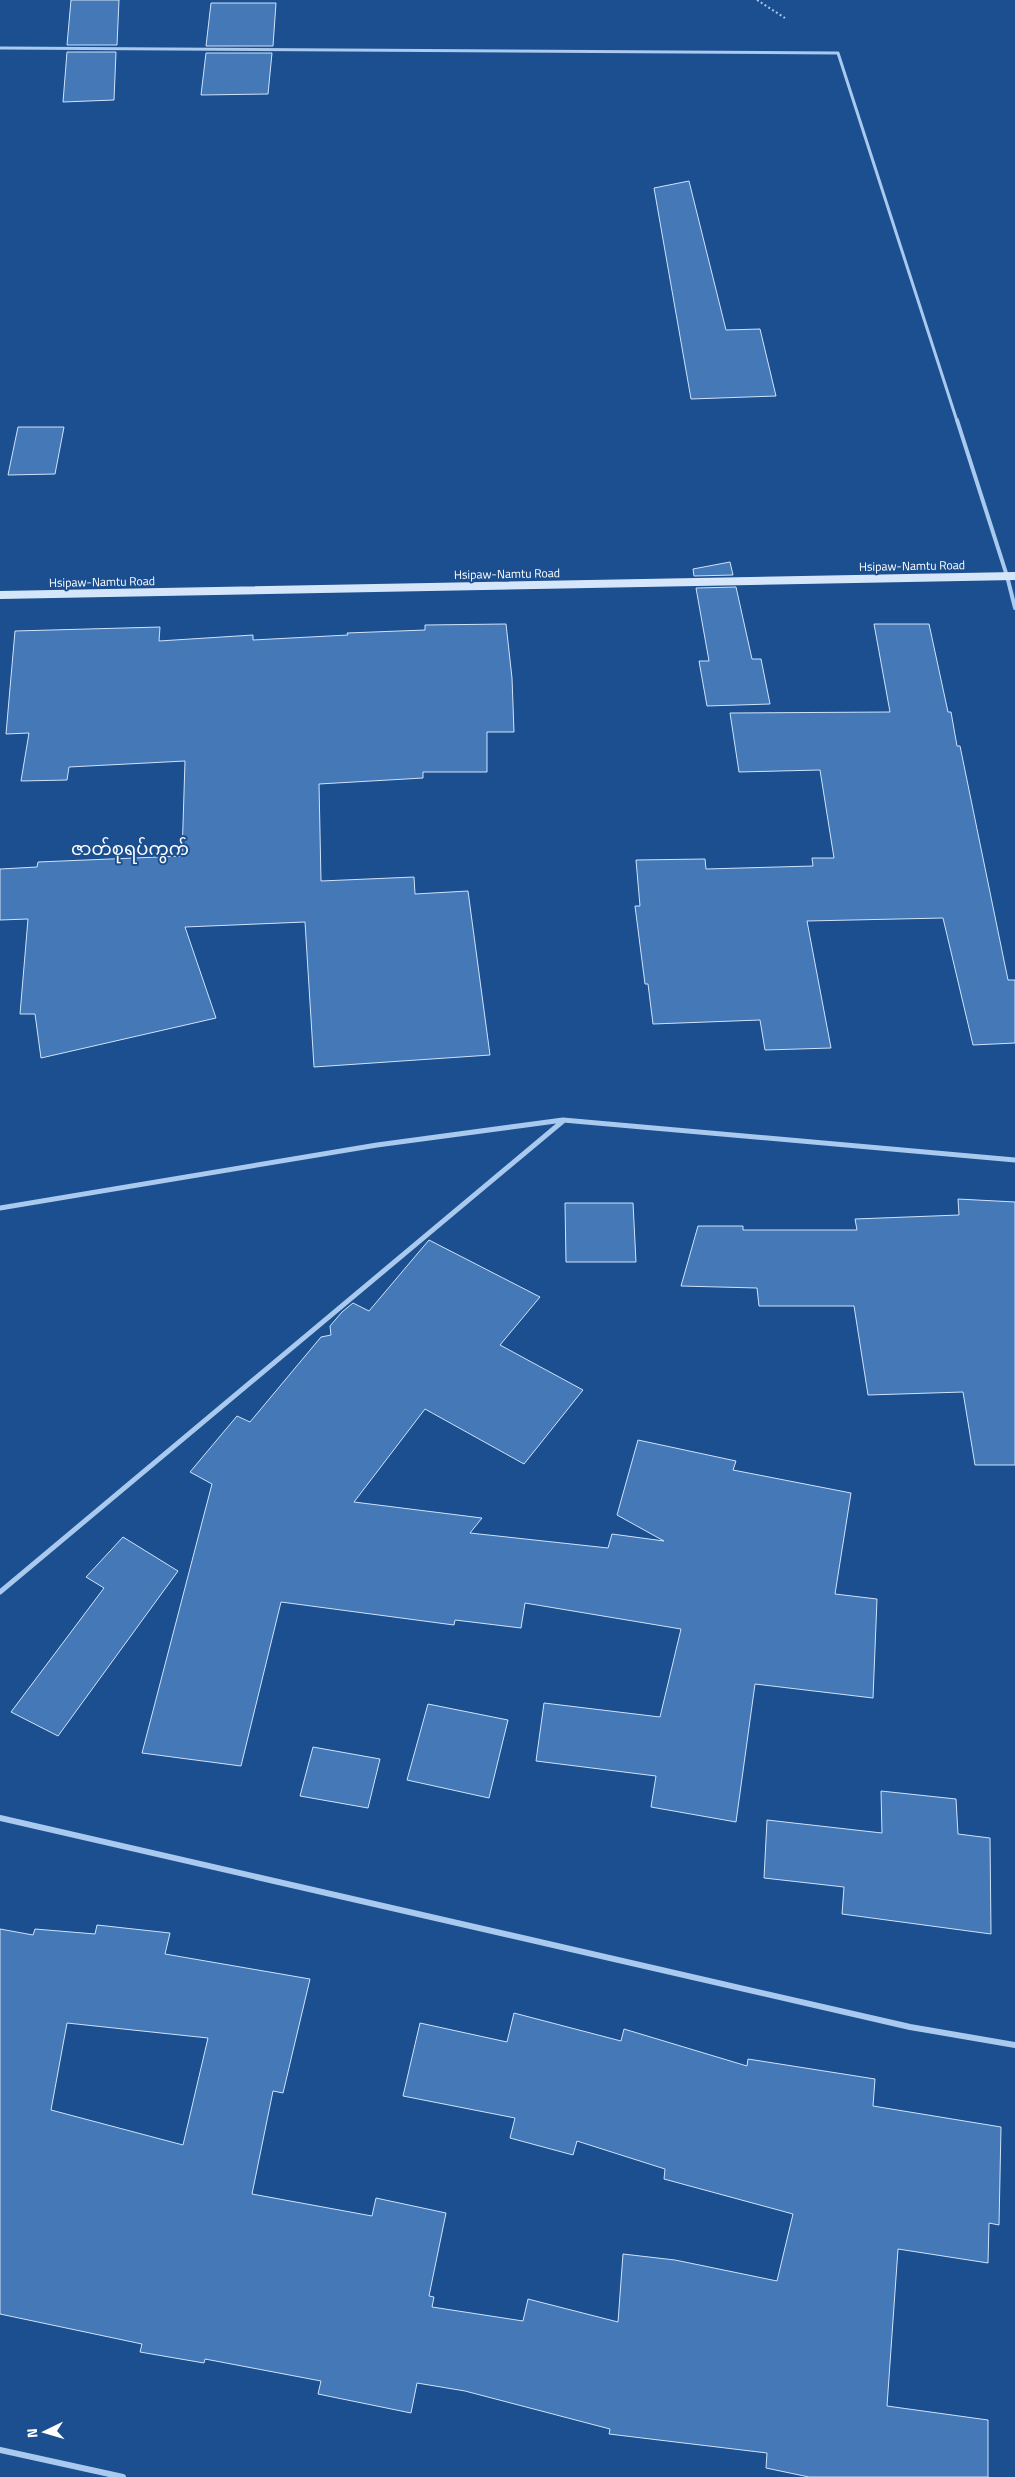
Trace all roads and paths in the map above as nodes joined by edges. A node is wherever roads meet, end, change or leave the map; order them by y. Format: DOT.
graph roads {
  1 [pos="0,48"];
  2 [pos="1011,576"];
  3 [pos="0,595"];
  4 [pos="1015,608"];
  5 [pos="564,1120"];
  6 [pos="1015,1160"];
  7 [pos="0,1208"];
  8 [pos="0,1592"];
  9 [pos="0,1818"];
  10 [pos="1015,2045"];
  11 [pos="0,2450"];
  12 [pos="123,2477"];
  1 -- 2 [label="street"];
  2 -- 3 [label="main road, Hsipaw-Namtu Road"];
  2 -- 4 [label="street"];
  5 -- 6 [label="street"];
  5 -- 7 [label="street"];
  5 -- 8 [label="street"];
  9 -- 10 [label="street"];
  11 -- 12 [label="street"];
}
